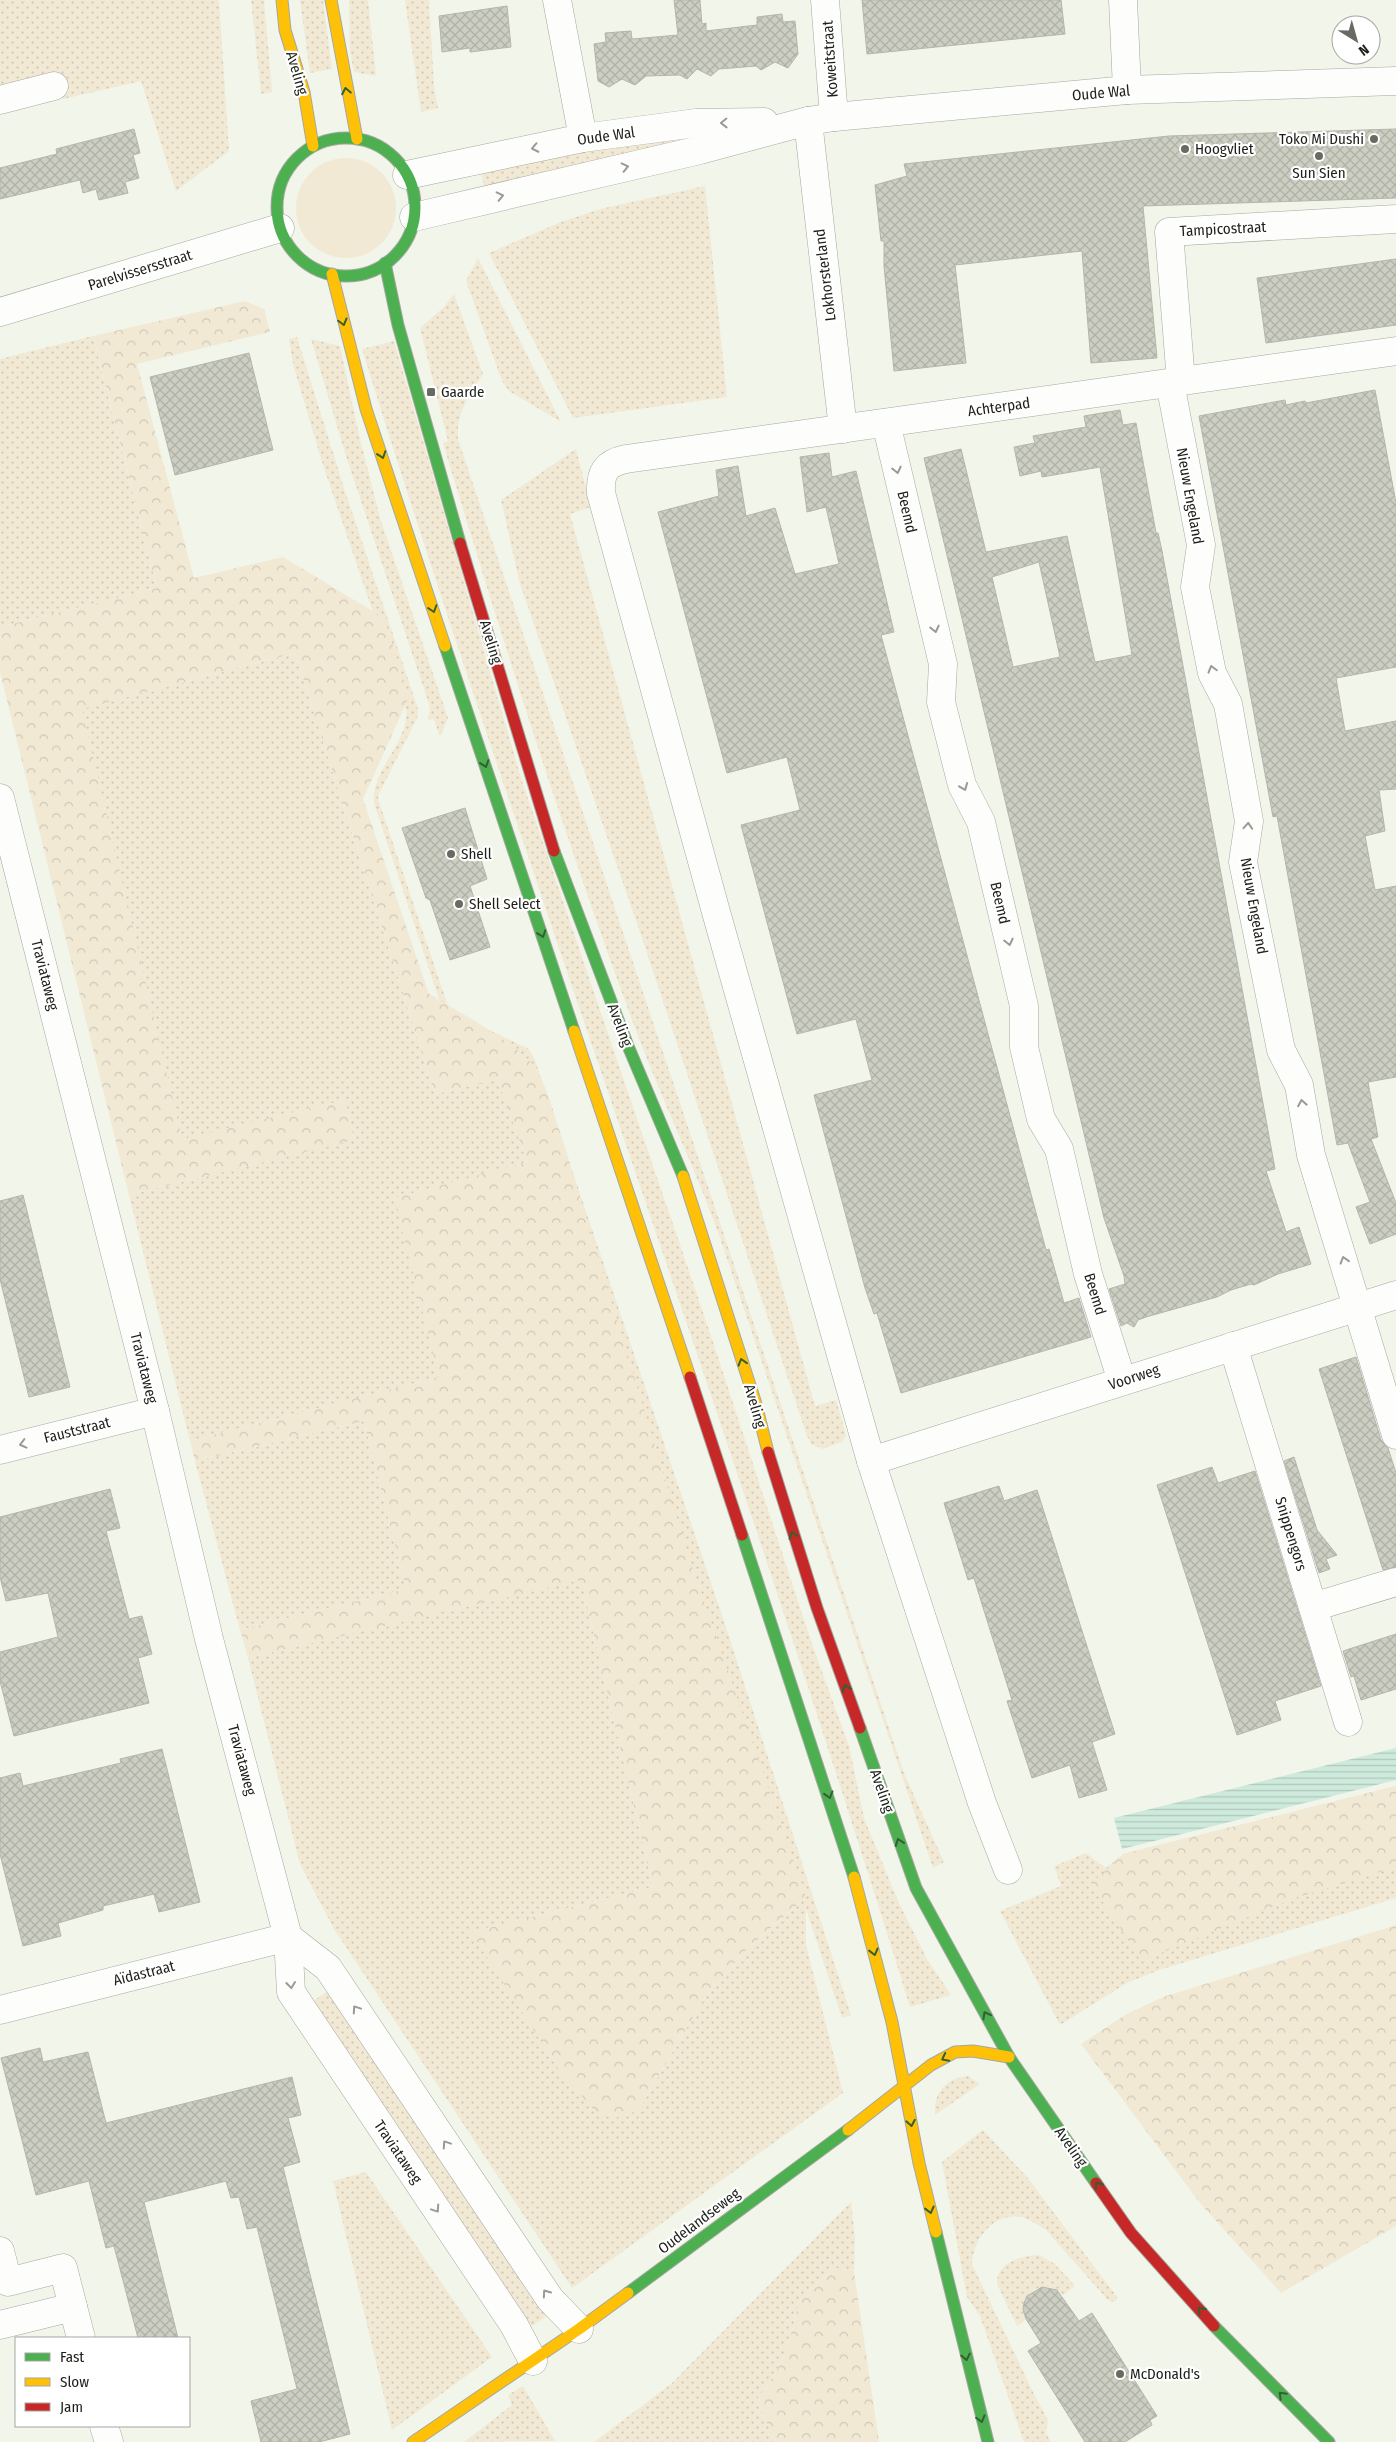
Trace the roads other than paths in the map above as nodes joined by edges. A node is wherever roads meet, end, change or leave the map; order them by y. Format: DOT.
graph roads {
  1 [pos="282,0"];
  2 [pos="330,0"];
  3 [pos="557,0"];
  4 [pos="825,0"];
  5 [pos="1123,0"];
  6 [pos="1396,81"];
  7 [pos="54,86"];
  8 [pos="1128,90"];
  9 [pos="0,100"];
  10 [pos="834,117"];
  11 [pos="808,121"];
  12 [pos="583,138"];
  13 [pos="357,139"];
  14 [pos="314,146"];
  15 [pos="407,174"];
  16 [pos="414,217"];
  17 [pos="1396,219"];
  18 [pos="280,228"];
  19 [pos="385,263"];
  20 [pos="332,274"];
  21 [pos="0,312"];
  22 [pos="1396,351"];
  23 [pos="1176,382"];
  24 [pos="886,423"];
  25 [pos="843,429"];
  26 [pos="0,798"];
  27 [pos="10,883"];
  28 [pos="1396,1295"];
  29 [pos="1358,1306"];
  30 [pos="1233,1346"];
  31 [pos="1122,1381"];
  32 [pos="155,1411"];
  33 [pos="1396,1434"];
  34 [pos="0,1450"];
  35 [pos="871,1461"];
  36 [pos="1396,1582"];
  37 [pos="1313,1608"];
  38 [pos="1348,1722"];
  39 [pos="1008,1870"];
  40 [pos="288,1937"];
  41 [pos="0,2010"];
  42 [pos="1009,2058"];
  43 [pos="905,2084"];
  44 [pos="0,2251"];
  45 [pos="73,2307"];
  46 [pos="0,2325"];
  47 [pos="579,2329"];
  48 [pos="82,2337"];
  49 [pos="532,2361"];
  50 [pos="104,2427"];
  51 [pos="109,2442"];
  52 [pos="413,2442"];
  53 [pos="988,2442"];
  54 [pos="1330,2442"];
  1 -- 14 [label="main road, Aveling"];
  13 -- 2 [label="main road, one-way"];
  3 -- 12 [label="street"];
  4 -- 10 [label="street, Koweitstraat"];
  5 -- 8 [label="street"];
  6 -- 8 [label="street, Oude Wal"];
  7 -- 9 [label="street"];
  8 -- 10 [label="street, Oude Wal"];
  10 -- 11 [label="street, Oude Wal"];
  11 -- 12 [label="street, Oude Wal, one-way"];
  16 -- 11 [label="street, Oude Wal, one-way"];
  11 -- 25 [label="street, Lokhorsterland"];
  12 -- 15 [label="street, Oude Wal, one-way"];
  13 -- 14 [label="main road"];
  13 -- 15 [label="main road"];
  14 -- 18 [label="main road"];
  15 -- 16 [label="main road"];
  16 -- 19 [label="main road"];
  17 -- 23 [label="street, Tampicostraat"];
  18 -- 20 [label="main road"];
  18 -- 21 [label="street, Parelvissersstraat"];
  19 -- 20 [label="main road"];
  42 -- 19 [label="main road, Aveling, one-way"];
  20 -- 43 [label="main road, one-way"];
  22 -- 23 [label="street, Achterpad"];
  23 -- 24 [label="street, Achterpad"];
  29 -- 23 [label="street, Nieuw Engeland, one-way"];
  24 -- 25 [label="street, Achterpad"];
  24 -- 31 [label="street, Beemd, one-way"];
  25 -- 35 [label="street, Achterpad"];
  26 -- 27 [label="street, Traviataweg"];
  27 -- 32 [label="street, Traviataweg"];
  28 -- 29 [label="street, Voorweg"];
  29 -- 30 [label="street, Voorweg"];
  29 -- 33 [label="street, Nieuw Engeland"];
  30 -- 31 [label="street, Voorweg"];
  30 -- 37 [label="street, Snippengors"];
  31 -- 35 [label="street, Voorweg"];
  32 -- 34 [label="street, Fauststraat, one-way"];
  32 -- 40 [label="street, Traviataweg"];
  35 -- 39 [label="street"];
  36 -- 37 [label="street"];
  37 -- 38 [label="street, Snippengors"];
  40 -- 41 [label="street, Aïdastraat"];
  47 -- 40 [label="street, one-way"];
  40 -- 49 [label="street, Traviataweg, one-way"];
  42 -- 43 [label="main road, Oudelandseweg, one-way"];
  54 -- 42 [label="main road, Aveling, one-way"];
  43 -- 47 [label="main road, Oudelandseweg"];
  43 -- 53 [label="main road, one-way"];
  44 -- 45 [label="street"];
  45 -- 46 [label="street"];
  45 -- 48 [label="street"];
  47 -- 49 [label="main road, Oudelandseweg"];
  49 -- 52 [label="main road, Oudelandseweg"];
  50 -- 51 [label="street"];
}
